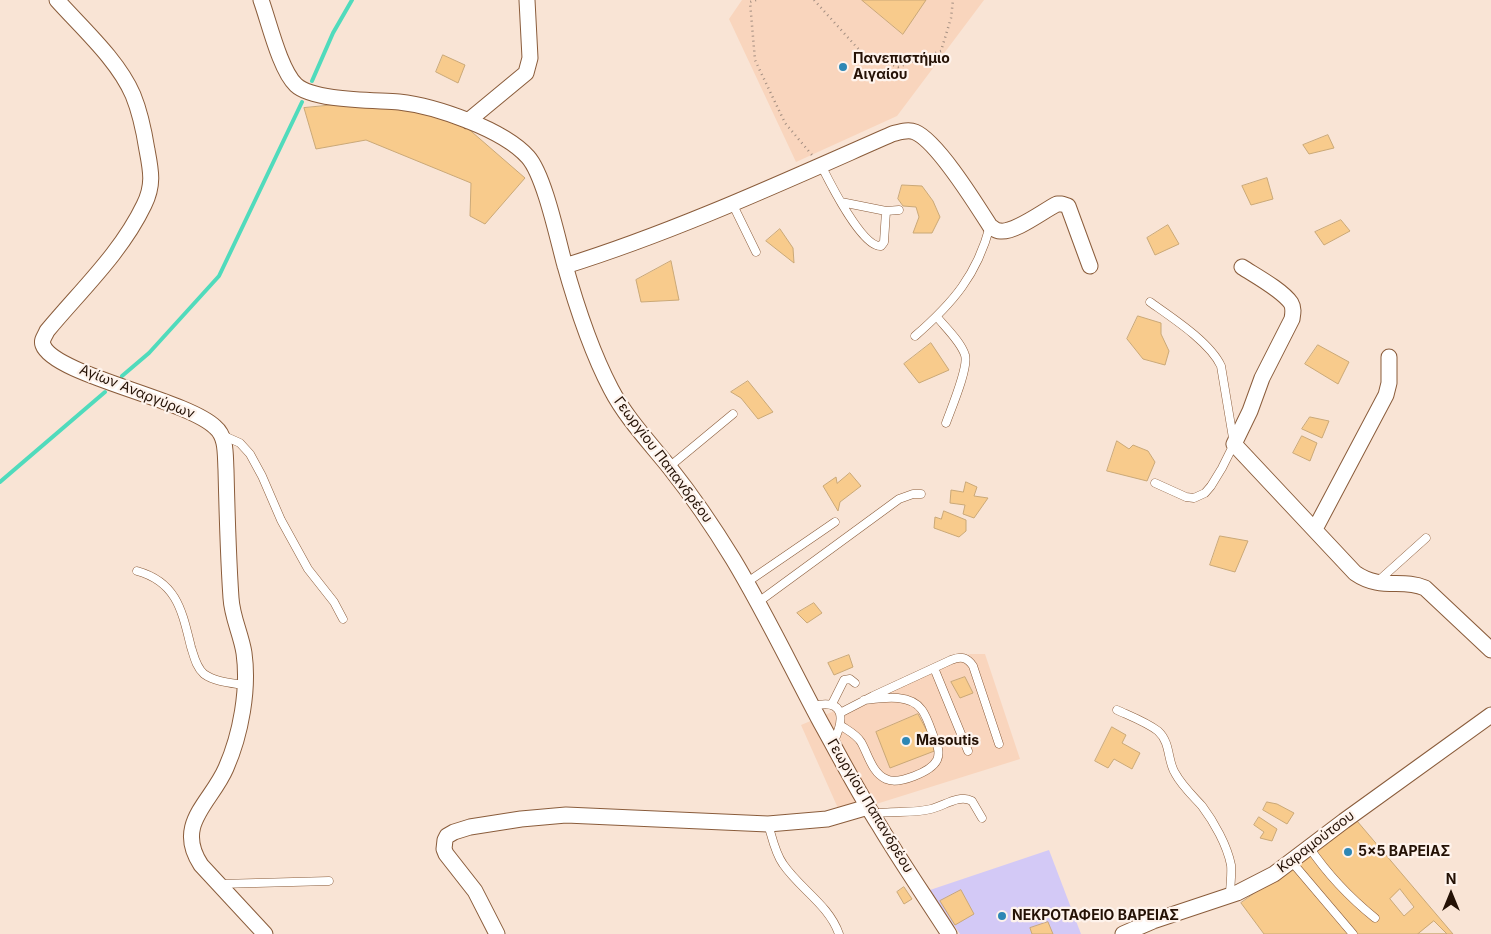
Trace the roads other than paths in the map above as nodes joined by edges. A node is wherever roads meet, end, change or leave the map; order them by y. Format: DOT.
graph roads {
  1 [pos="58,0"];
  2 [pos="261,0"];
  3 [pos="527,0"];
  4 [pos="468,121"];
  5 [pos="821,165"];
  6 [pos="841,202"];
  7 [pos="732,203"];
  8 [pos="899,210"];
  9 [pos="886,211"];
  10 [pos="990,226"];
  11 [pos="756,252"];
  12 [pos="565,266"];
  13 [pos="1090,266"];
  14 [pos="1242,267"];
  15 [pos="1150,302"];
  16 [pos="937,317"];
  17 [pos="915,336"];
  18 [pos="1388,357"];
  19 [pos="733,414"];
  20 [pos="946,423"];
  21 [pos="222,436"];
  22 [pos="1234,444"];
  23 [pos="668,467"];
  24 [pos="1155,484"];
  25 [pos="922,494"];
  26 [pos="835,522"];
  27 [pos="1315,529"];
  28 [pos="1426,538"];
  29 [pos="137,571"];
  30 [pos="746,583"];
  31 [pos="1376,583"];
  32 [pos="757,603"];
  33 [pos="343,619"];
  34 [pos="1491,650"];
  35 [pos="934,668"];
  36 [pos="855,683"];
  37 [pos="244,685"];
  38 [pos="864,700"];
  39 [pos="832,704"];
  40 [pos="814,706"];
  41 [pos="1117,710"];
  42 [pos="840,714"];
  43 [pos="1491,715"];
  44 [pos="840,725"];
  45 [pos="833,743"];
  46 [pos="999,744"];
  47 [pos="968,751"];
  48 [pos="870,811"];
  49 [pos="982,818"];
  50 [pos="768,824"];
  51 [pos="1309,847"];
  52 [pos="1291,861"];
  53 [pos="329,881"];
  54 [pos="218,884"];
  55 [pos="1230,896"];
  56 [pos="1375,918"];
  57 [pos="265,934"];
  58 [pos="497,934"];
  59 [pos="839,934"];
  60 [pos="949,934"];
  61 [pos="1123,934"];
  62 [pos="1352,934"];
  1 -- 21 [label="street, Αγίων Αναργύρων"];
  2 -- 4 [label="street, Γεωργίου Παπανδρέου"];
  3 -- 4 [label="street"];
  4 -- 12 [label="street, Γεωργίου Παπανδρέου"];
  5 -- 6 [label="lane"];
  5 -- 7 [label="street"];
  5 -- 10 [label="street"];
  6 -- 9 [label="lane"];
  6 -- 9 [label="lane"];
  7 -- 11 [label="lane"];
  7 -- 12 [label="street"];
  8 -- 9 [label="lane"];
  10 -- 13 [label="street"];
  10 -- 16 [label="lane"];
  12 -- 23 [label="street, Γεωργίου Παπανδρέου"];
  14 -- 22 [label="street"];
  15 -- 22 [label="lane"];
  16 -- 17 [label="lane"];
  16 -- 20 [label="lane"];
  18 -- 27 [label="street"];
  19 -- 23 [label="lane"];
  21 -- 33 [label="lane"];
  21 -- 37 [label="street"];
  22 -- 24 [label="lane"];
  22 -- 27 [label="street"];
  23 -- 30 [label="street, Γεωργίου Παπανδρέου"];
  25 -- 32 [label="lane"];
  26 -- 30 [label="lane"];
  27 -- 31 [label="street"];
  28 -- 31 [label="lane"];
  29 -- 37 [label="lane"];
  30 -- 32 [label="street, Γεωργίου Παπανδρέου"];
  31 -- 34 [label="street"];
  32 -- 40 [label="street, Γεωργίου Παπανδρέου"];
  35 -- 38 [label="lane"];
  35 -- 46 [label="lane"];
  35 -- 47 [label="lane"];
  36 -- 39 [label="lane"];
  37 -- 54 [label="street"];
  38 -- 42 [label="lane"];
  38 -- 44 [label="lane"];
  39 -- 40 [label="lane"];
  39 -- 42 [label="lane"];
  40 -- 45 [label="street, Γεωργίου Παπανδρέου"];
  41 -- 55 [label="lane"];
  42 -- 44 [label="lane"];
  43 -- 51 [label="street, Καραμούτσου"];
  44 -- 45 [label="lane"];
  45 -- 48 [label="street, Γεωργίου Παπανδρέου"];
  48 -- 49 [label="lane"];
  48 -- 50 [label="street"];
  48 -- 60 [label="street, Γεωργίου Παπανδρέου"];
  50 -- 58 [label="street"];
  50 -- 59 [label="lane"];
  51 -- 52 [label="street, Καραμούτσου"];
  51 -- 56 [label="lane"];
  52 -- 55 [label="street, Καραμούτσου"];
  52 -- 62 [label="lane"];
  53 -- 54 [label="lane"];
  54 -- 57 [label="street"];
  55 -- 61 [label="street, Καραμούτσου"];
}
